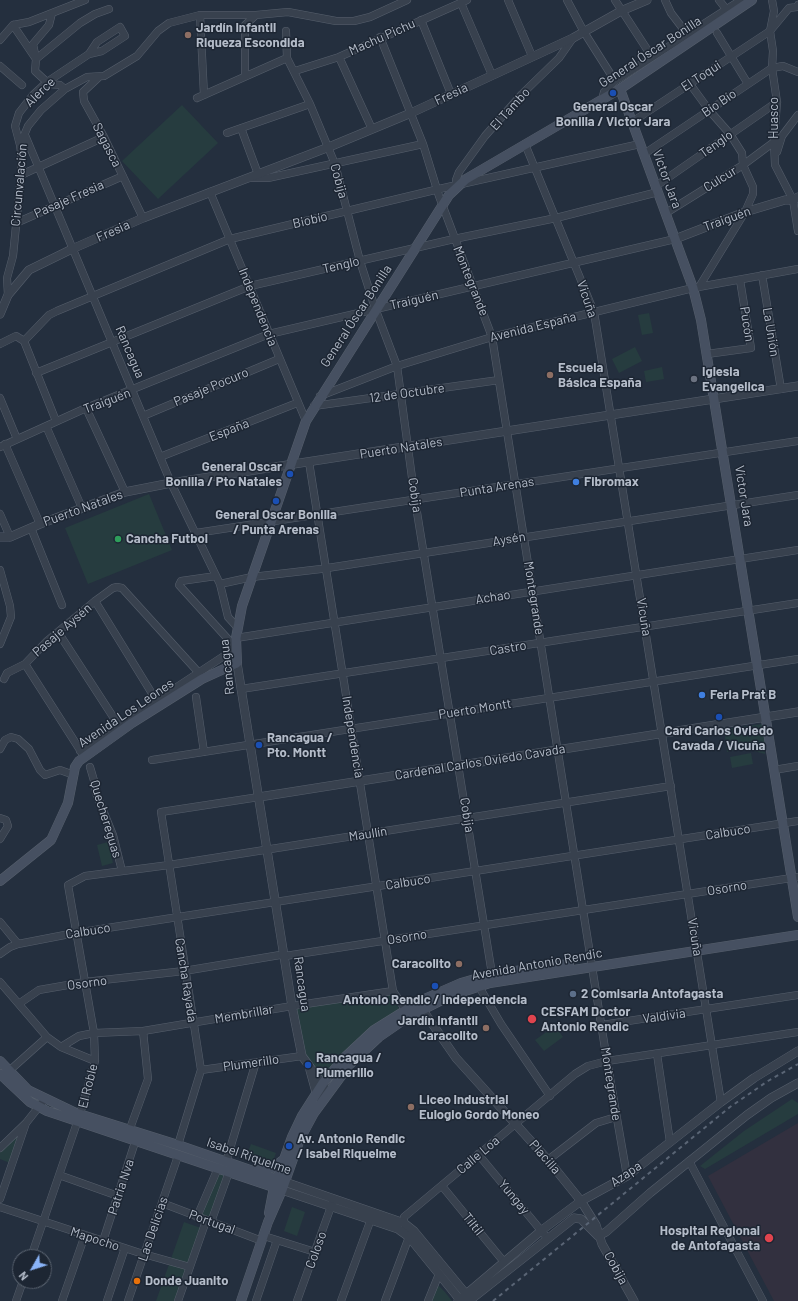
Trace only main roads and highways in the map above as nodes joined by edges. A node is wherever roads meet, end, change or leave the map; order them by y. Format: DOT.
graph roads {
  1 [pos="752,0"];
  2 [pos="620,89"];
  3 [pos="237,627"];
  4 [pos="238,663"];
  5 [pos="795,877"];
  6 [pos="0,881"];
  7 [pos="798,917"];
  8 [pos="798,929"];
  9 [pos="798,935"];
  10 [pos="697,948"];
  11 [pos="592,963"];
  12 [pos="0,1061"];
  13 [pos="5,1075"];
  14 [pos="79,1118"];
  15 [pos="283,1160"];
  16 [pos="254,1171"];
  17 [pos="280,1185"];
  18 [pos="241,1301"];
  1 -- 2 [label="main road, General Óscar Bonilla"];
  2 -- 3 [label="main road, General Óscar Bonilla"];
  2 -- 5 [label="main road, Víctor Jara"];
  3 -- 4 [label="main road, Rancagua"];
  4 -- 6 [label="main road, Avenida Los Leones"];
  5 -- 7 [label="main road, Víctor Jara"];
  8 -- 10 [label="main road, Avenida Antonio Rendic"];
  9 -- 10 [label="main road, Avenida Antonio Rendic"];
  10 -- 11 [label="main road, Avenida Antonio Rendic"];
  11 -- 15 [label="main road, Avenida Antonio Rendic"];
  11 -- 17 [label="main road, Avenida Antonio Rendic"];
  12 -- 13 [label="main road, Isabel Riquelme"];
  13 -- 14 [label="main road, Isabel Riquelme"];
  13 -- 14 [label="main road, Isabel Riquelme"];
  14 -- 16 [label="main road, Isabel Riquelme"];
  14 -- 17 [label="main road, Isabel Riquelme"];
  15 -- 16 [label="main road"];
  15 -- 17 [label="main road, Avenida Antonio Rendic"];
  16 -- 17 [label="main road, Isabel Riquelme"];
  17 -- 18 [label="main road, Avenida Antonio Rendic"];
}
